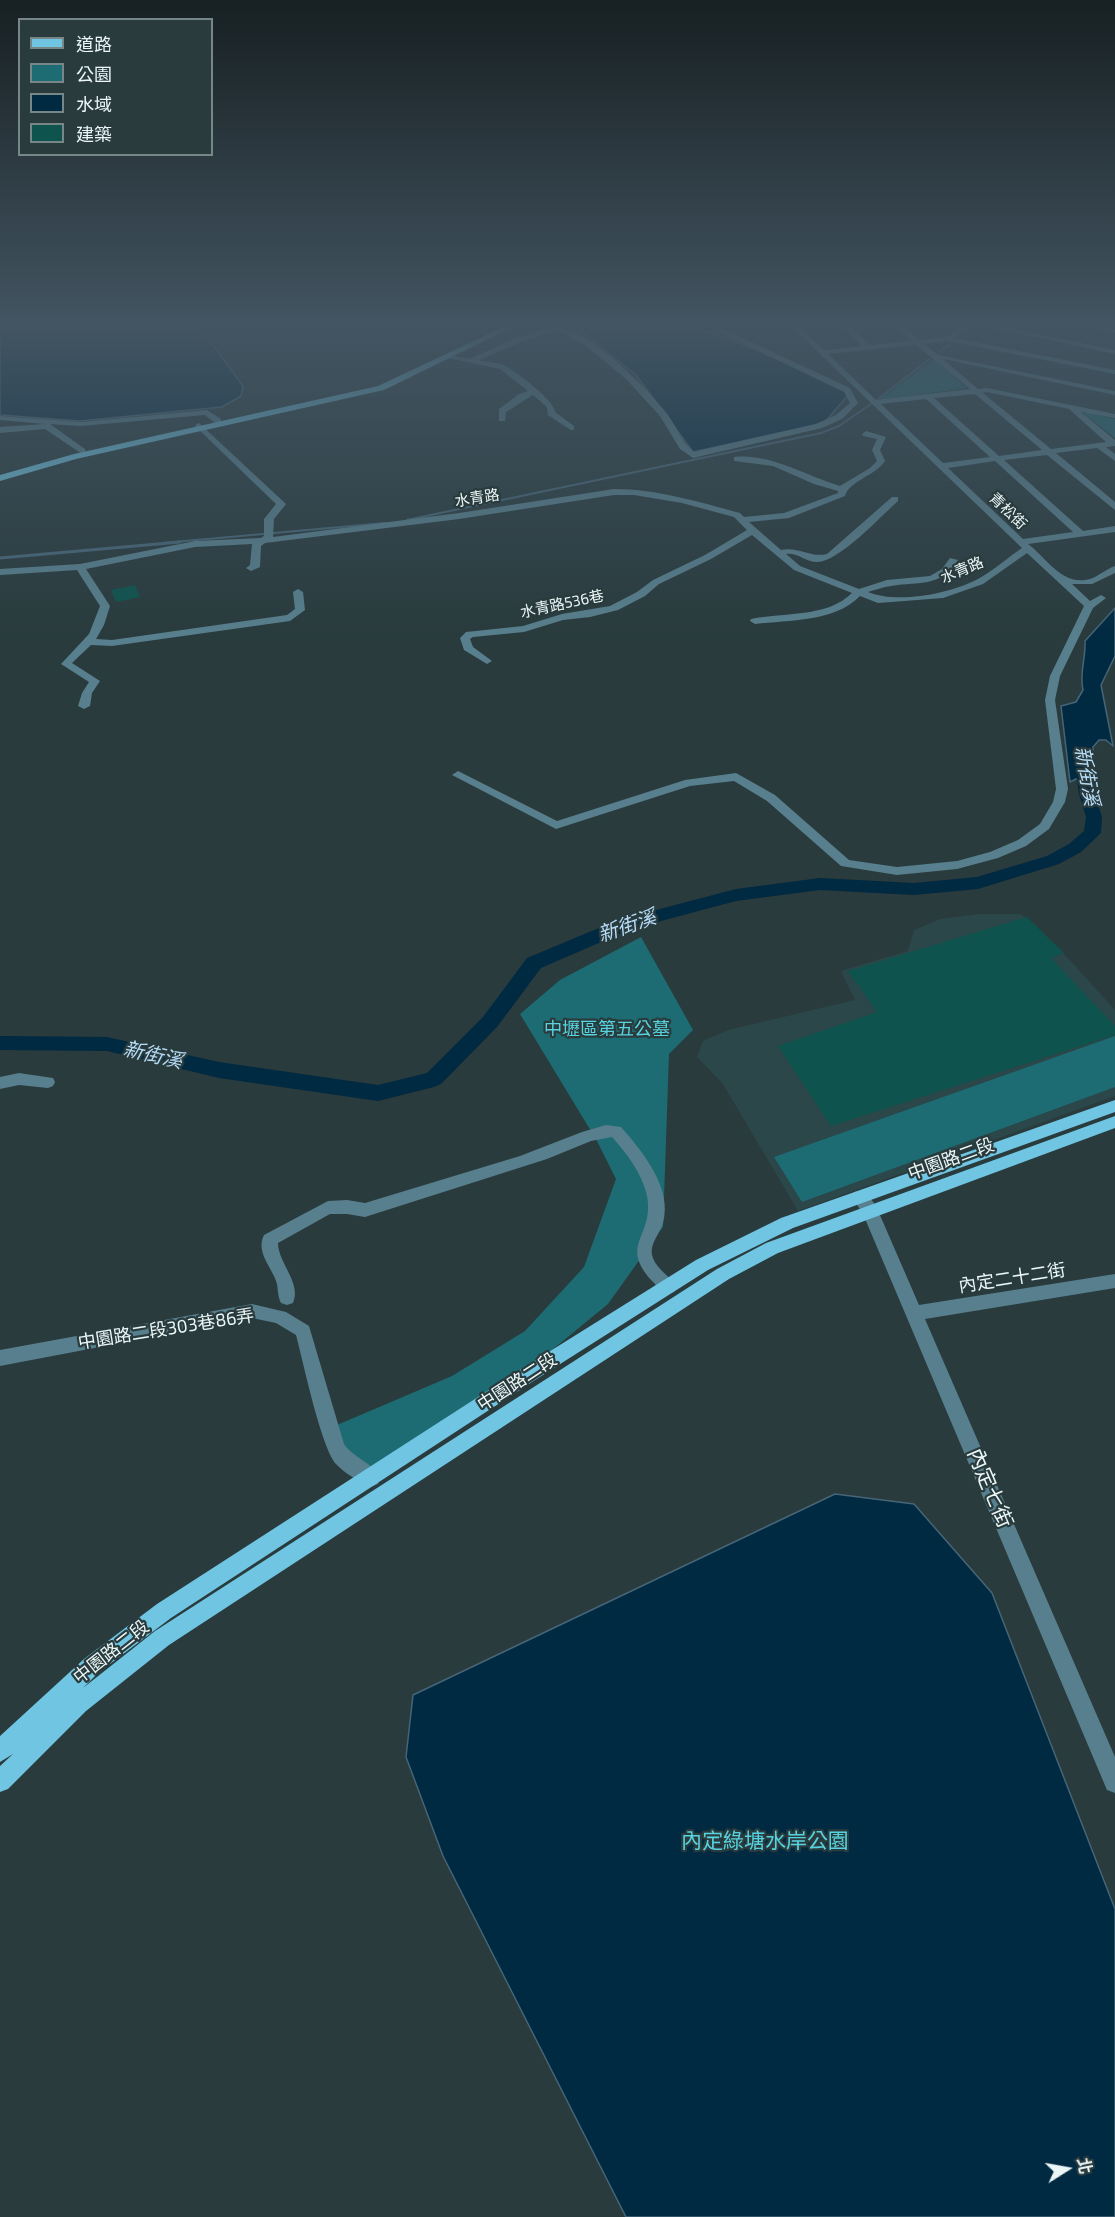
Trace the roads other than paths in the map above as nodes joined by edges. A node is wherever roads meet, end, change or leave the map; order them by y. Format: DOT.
graph roads {
  1 [pos="55,431"];
  2 [pos="179,431"];
  3 [pos="182,431"];
  4 [pos="206,431"];
  5 [pos="674,431"];
  6 [pos="795,431"];
  7 [pos="906,431"];
  8 [pos="968,431"];
  9 [pos="1024,431"];
  10 [pos="1099,431"];
  11 [pos="866,434"];
  12 [pos="1114,443"];
  13 [pos="1099,445"];
  14 [pos="82,451"];
  15 [pos="1048,452"];
  16 [pos="999,458"];
  17 [pos="1115,458"];
  18 [pos="736,459"];
  19 [pos="941,466"];
  20 [pos="0,473"];
  21 [pos="0,478"];
  22 [pos="842,489"];
  23 [pos="895,499"];
  24 [pos="1115,507"];
  25 [pos="743,520"];
  26 [pos="1115,529"];
  27 [pos="753,531"];
  28 [pos="1081,534"];
  29 [pos="266,536"];
  30 [pos="1025,545"];
  31 [pos="778,553"];
  32 [pos="953,560"];
  33 [pos="80,567"];
  34 [pos="251,568"];
  35 [pos="1115,569"];
  36 [pos="0,572"];
  37 [pos="1057,575"];
  38 [pos="298,592"];
  39 [pos="859,592"];
  40 [pos="1101,598"];
  41 [pos="1089,606"];
  42 [pos="755,621"];
  43 [pos="88,642"];
  44 [pos="487,661"];
  45 [pos="84,706"];
  46 [pos="458,775"];
  47 [pos="48,1082"];
  48 [pos="0,1083"];
  49 [pos="1115,1107"];
  50 [pos="1115,1122"];
  51 [pos="865,1204"];
  52 [pos="1115,1281"];
  53 [pos="668,1287"];
  54 [pos="287,1298"];
  55 [pos="915,1313"];
  56 [pos="0,1358"];
  57 [pos="371,1478"];
  58 [pos="383,1493"];
  59 [pos="0,1751"];
  60 [pos="1111,1761"];
  61 [pos="0,1781"];
  62 [pos="1115,1782"];
  1 -- 14 [label="street"];
  2 -- 14 [label="main road"];
  3 -- 21 [label="main road"];
  4 -- 29 [label="street"];
  5 -- 6 [label="street"];
  7 -- 19 [label="street, 青松街"];
  8 -- 16 [label="street"];
  9 -- 15 [label="street"];
  10 -- 12 [label="street"];
  11 -- 22 [label="street"];
  12 -- 13 [label="street"];
  13 -- 15 [label="street"];
  13 -- 17 [label="street"];
  14 -- 20 [label="main road"];
  15 -- 16 [label="street"];
  15 -- 24 [label="street"];
  16 -- 19 [label="street"];
  16 -- 28 [label="street"];
  18 -- 22 [label="street"];
  19 -- 30 [label="street, 青松街"];
  22 -- 25 [label="street"];
  23 -- 31 [label="street"];
  25 -- 27 [label="street, 水青路"];
  25 -- 29 [label="street, 水青路"];
  26 -- 28 [label="street"];
  27 -- 31 [label="street, 水青路"];
  27 -- 44 [label="street, 水青路536巷"];
  28 -- 30 [label="street"];
  29 -- 33 [label="street, 水青路"];
  29 -- 34 [label="street"];
  30 -- 37 [label="street, 青松街"];
  30 -- 39 [label="street, 水青路"];
  31 -- 39 [label="street, 水青路"];
  32 -- 39 [label="street"];
  33 -- 36 [label="street, 水青路"];
  33 -- 43 [label="street"];
  35 -- 37 [label="street, 青松街"];
  37 -- 41 [label="street"];
  38 -- 43 [label="street"];
  39 -- 42 [label="street"];
  40 -- 41 [label="street"];
  41 -- 46 [label="street"];
  43 -- 45 [label="street"];
  47 -- 48 [label="street"];
  49 -- 51 [label="main road, 中園路二段"];
  50 -- 51 [label="main road, 中園路二段"];
  51 -- 53 [label="main road, 中園路二段"];
  51 -- 55 [label="street, 內定七街"];
  51 -- 58 [label="main road, 中園路二段"];
  52 -- 55 [label="street, 內定二十二街"];
  53 -- 54 [label="street"];
  53 -- 57 [label="main road, 中園路二段"];
  55 -- 60 [label="street, 內定七街"];
  56 -- 57 [label="street, 中園路二段303巷86弄"];
  57 -- 58 [label="main road"];
  57 -- 59 [label="main road, 中園路二段"];
  58 -- 61 [label="main road, 中園路二段"];
  60 -- 62 [label="street, 內定七街"];
}
